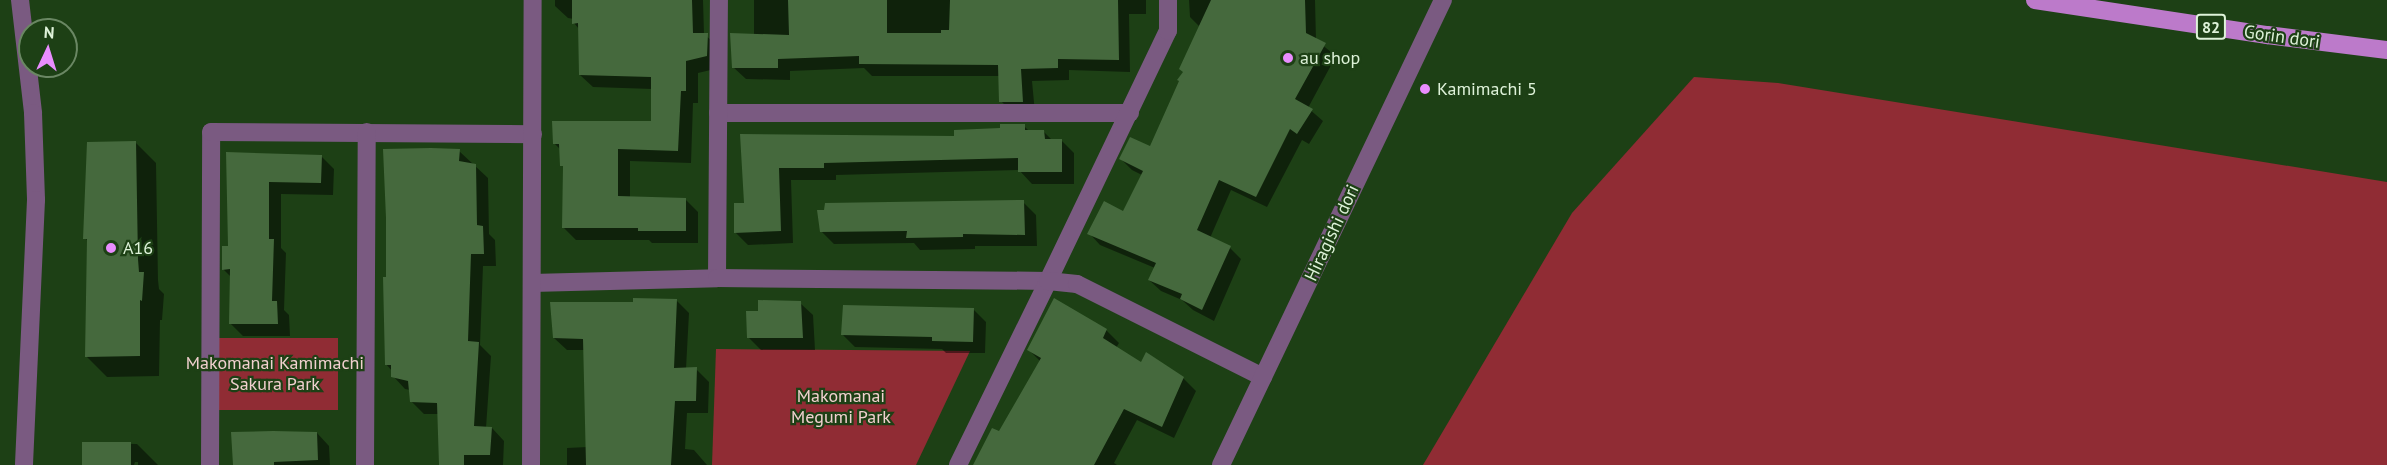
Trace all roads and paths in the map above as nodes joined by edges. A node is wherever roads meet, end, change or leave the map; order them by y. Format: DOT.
graph roads {
  1 [pos="20,0"];
  2 [pos="533,0"];
  3 [pos="719,0"];
  4 [pos="1168,0"];
  5 [pos="1443,0"];
  6 [pos="2035,0"];
  7 [pos="2387,50"];
  8 [pos="718,113"];
  9 [pos="1130,113"];
  10 [pos="367,132"];
  11 [pos="533,134"];
  12 [pos="717,278"];
  13 [pos="1048,281"];
  14 [pos="532,283"];
  15 [pos="1263,377"];
  16 [pos="24,465"];
  17 [pos="210,465"];
  18 [pos="365,465"];
  19 [pos="531,465"];
  20 [pos="958,465"];
  21 [pos="1221,465"];
  1 -- 16 [label="street"];
  2 -- 11 [label="street"];
  3 -- 8 [label="street"];
  4 -- 9 [label="street"];
  5 -- 15 [label="street, Hiragishi dori"];
  6 -- 7 [label="main road, Gorin dori / 82"];
  8 -- 9 [label="street"];
  8 -- 12 [label="street"];
  9 -- 13 [label="street"];
  10 -- 11 [label="street"];
  10 -- 17 [label="street"];
  10 -- 18 [label="street"];
  11 -- 14 [label="street"];
  12 -- 13 [label="street"];
  12 -- 14 [label="street"];
  13 -- 15 [label="street"];
  13 -- 20 [label="street"];
  14 -- 19 [label="street"];
  15 -- 21 [label="street, Hiragishi dori"];
}
